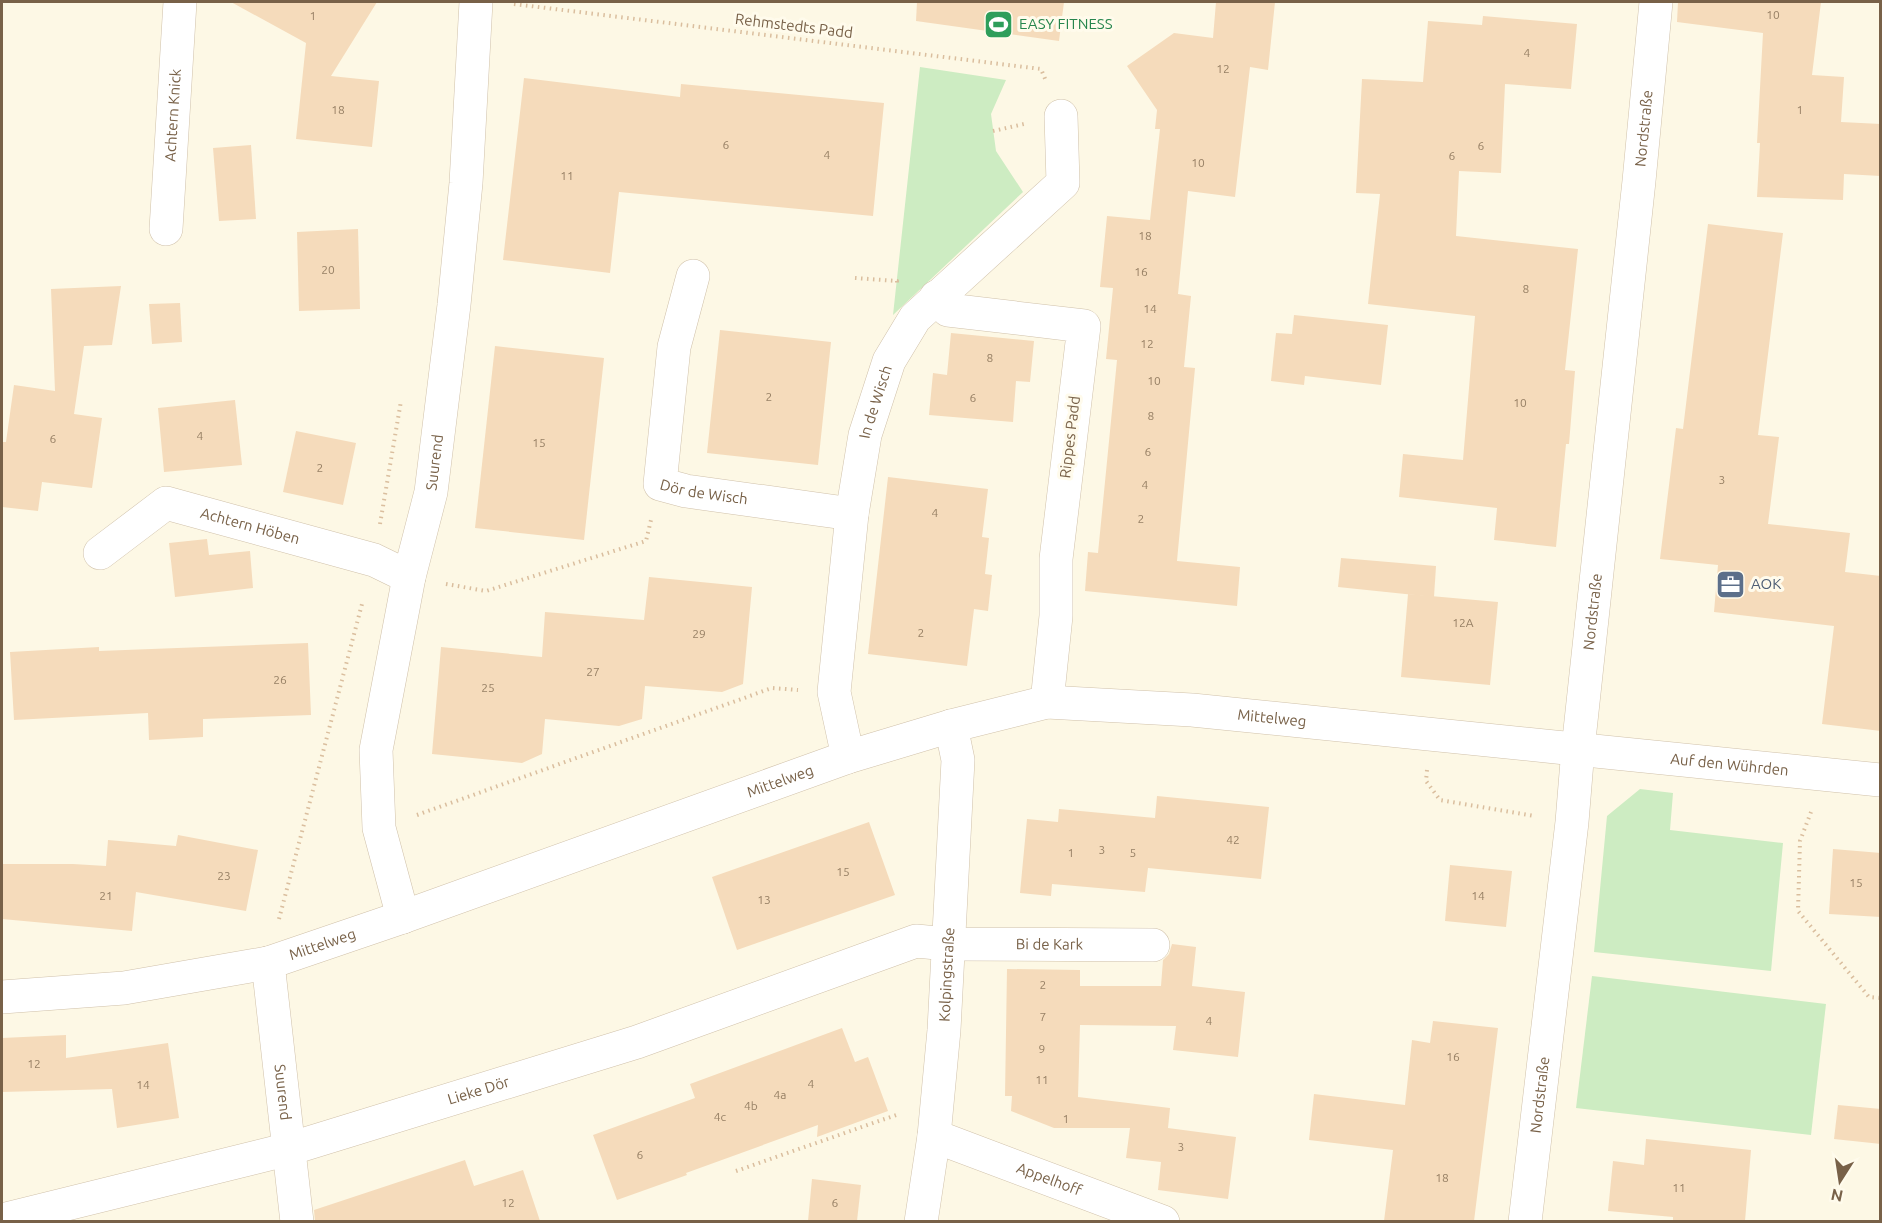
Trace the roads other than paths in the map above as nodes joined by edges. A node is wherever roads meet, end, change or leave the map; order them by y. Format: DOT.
graph roads {
  1 [pos="180,2"];
  2 [pos="490,2"];
  3 [pos="1656,2"];
  4 [pos="1061,116"];
  5 [pos="166,229"];
  6 [pos="693,276"];
  7 [pos="936,297"];
  8 [pos="852,514"];
  9 [pos="100,553"];
  10 [pos="410,577"];
  11 [pos="1047,702"];
  12 [pos="951,726"];
  13 [pos="1578,749"];
  14 [pos="848,757"];
  15 [pos="1881,780"];
  16 [pos="403,918"];
  17 [pos="948,944"];
  18 [pos="1153,945"];
  19 [pos="268,963"];
  20 [pos="2,996"];
  21 [pos="934,1136"];
  22 [pos="289,1149"];
  23 [pos="2,1220"];
  24 [pos="297,1221"];
  25 [pos="921,1221"];
  26 [pos="1163,1221"];
  27 [pos="1525,1221"];
  1 -- 5 [label="street, Achtern Knick"];
  2 -- 10 [label="street, Suurend"];
  3 -- 13 [label="street, Nordstraße"];
  4 -- 7 [label="street, In de Wisch"];
  6 -- 8 [label="street, Dör de Wisch"];
  7 -- 8 [label="street, In de Wisch"];
  7 -- 11 [label="street, Rippes Padd"];
  8 -- 14 [label="street, In de Wisch"];
  9 -- 10 [label="street, Achtern Höben"];
  10 -- 16 [label="street, Suurend"];
  11 -- 12 [label="street, Mittelweg"];
  11 -- 13 [label="street, Mittelweg"];
  12 -- 14 [label="street, Mittelweg"];
  12 -- 17 [label="street, Kolpingstraße"];
  13 -- 15 [label="street, Auf den Wührden"];
  13 -- 27 [label="street, Nordstraße"];
  14 -- 16 [label="street, Mittelweg"];
  16 -- 19 [label="street, Mittelweg"];
  17 -- 18 [label="street, Bi de Kark"];
  17 -- 21 [label="street, Kolpingstraße"];
  17 -- 22 [label="street, Lieke Dör"];
  19 -- 20 [label="street, Mittelweg"];
  19 -- 22 [label="street, Suurend"];
  21 -- 25 [label="street, Kolpingstraße"];
  21 -- 26 [label="street, Appelhoff"];
  22 -- 23 [label="street, Lieke Dör"];
  22 -- 24 [label="street, Suurend"];
}
